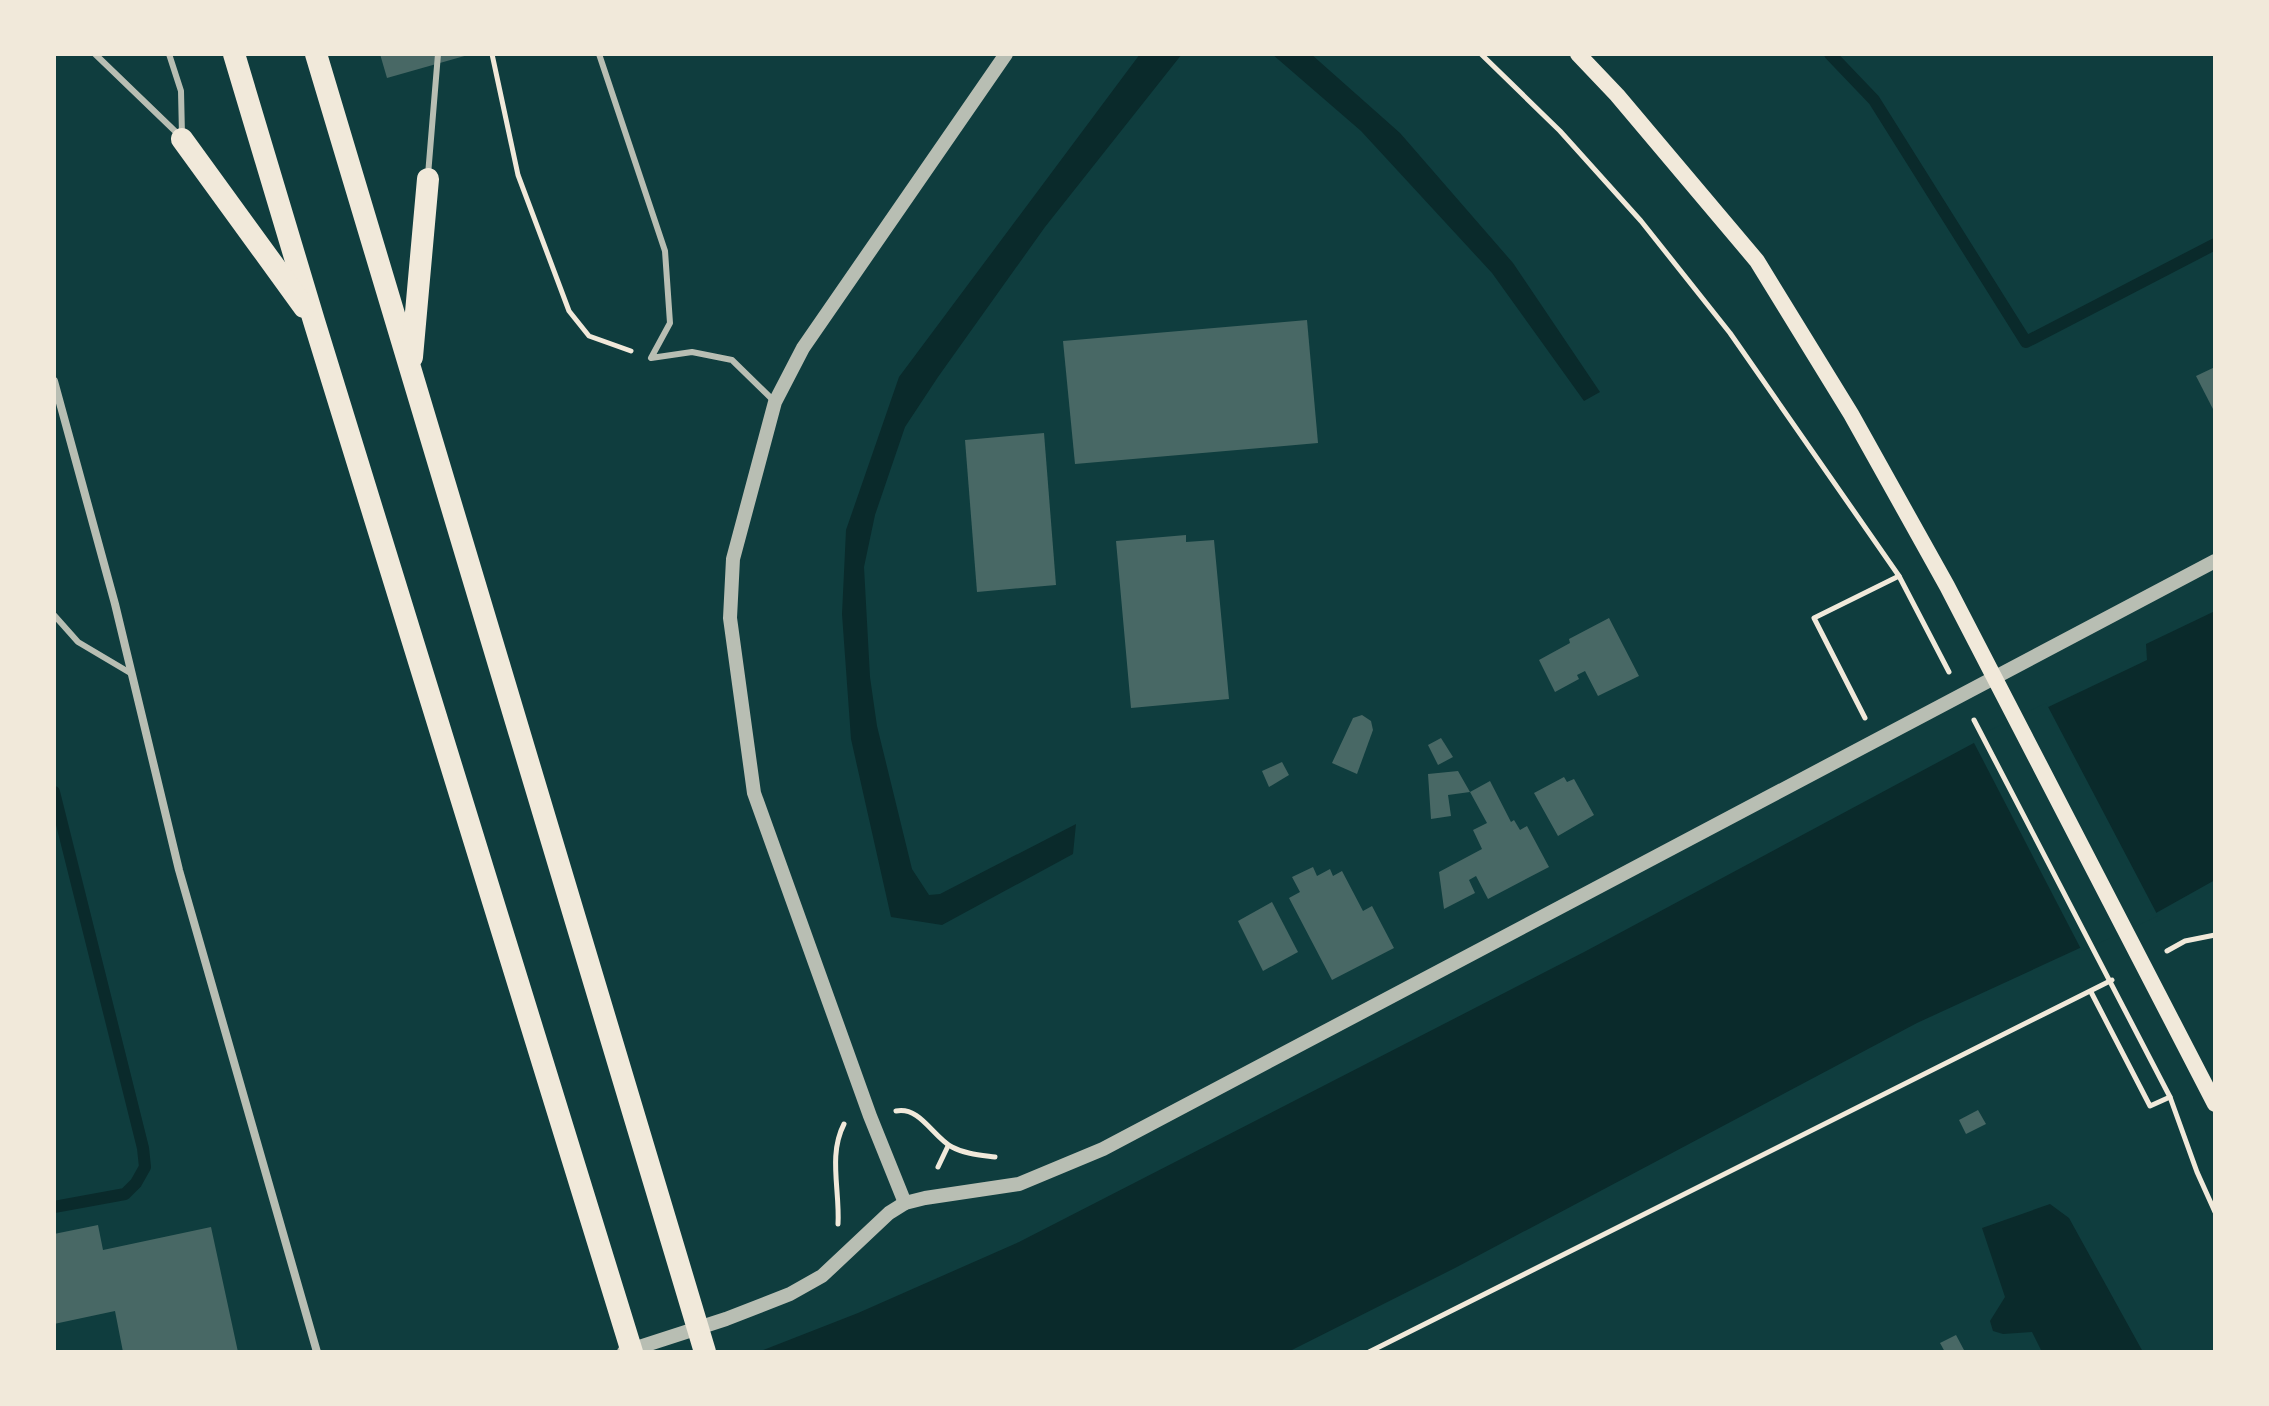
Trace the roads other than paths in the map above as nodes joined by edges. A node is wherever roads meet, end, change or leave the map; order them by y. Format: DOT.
graph roads {
  1 [pos="95,54"];
  2 [pos="169,54"];
  3 [pos="234,54"];
  4 [pos="316,54"];
  5 [pos="438,54"];
  6 [pos="599,54"];
  7 [pos="1006,54"];
  8 [pos="1578,54"];
  9 [pos="182,139"];
  10 [pos="428,179"];
  11 [pos="314,321"];
  12 [pos="411,370"];
  13 [pos="54,381"];
  14 [pos="775,402"];
  15 [pos="2215,561"];
  16 [pos="54,615"];
  17 [pos="132,674"];
  18 [pos="2215,1104"];
  19 [pos="905,1203"];
  20 [pos="317,1352"];
  21 [pos="624,1352"];
  22 [pos="632,1352"];
  23 [pos="705,1352"];
  1 -- 9 [label="lane"];
  2 -- 9 [label="lane"];
  3 -- 11 [label="highway"];
  4 -- 12 [label="highway"];
  5 -- 10 [label="lane"];
  6 -- 14 [label="lane"];
  7 -- 14 [label="street"];
  8 -- 18 [label="main road"];
  9 -- 11 [label="highway"];
  10 -- 12 [label="highway"];
  11 -- 22 [label="highway"];
  12 -- 23 [label="highway"];
  13 -- 17 [label="street"];
  14 -- 19 [label="street"];
  15 -- 19 [label="street"];
  16 -- 17 [label="lane"];
  17 -- 20 [label="street"];
  19 -- 21 [label="street"];
}
